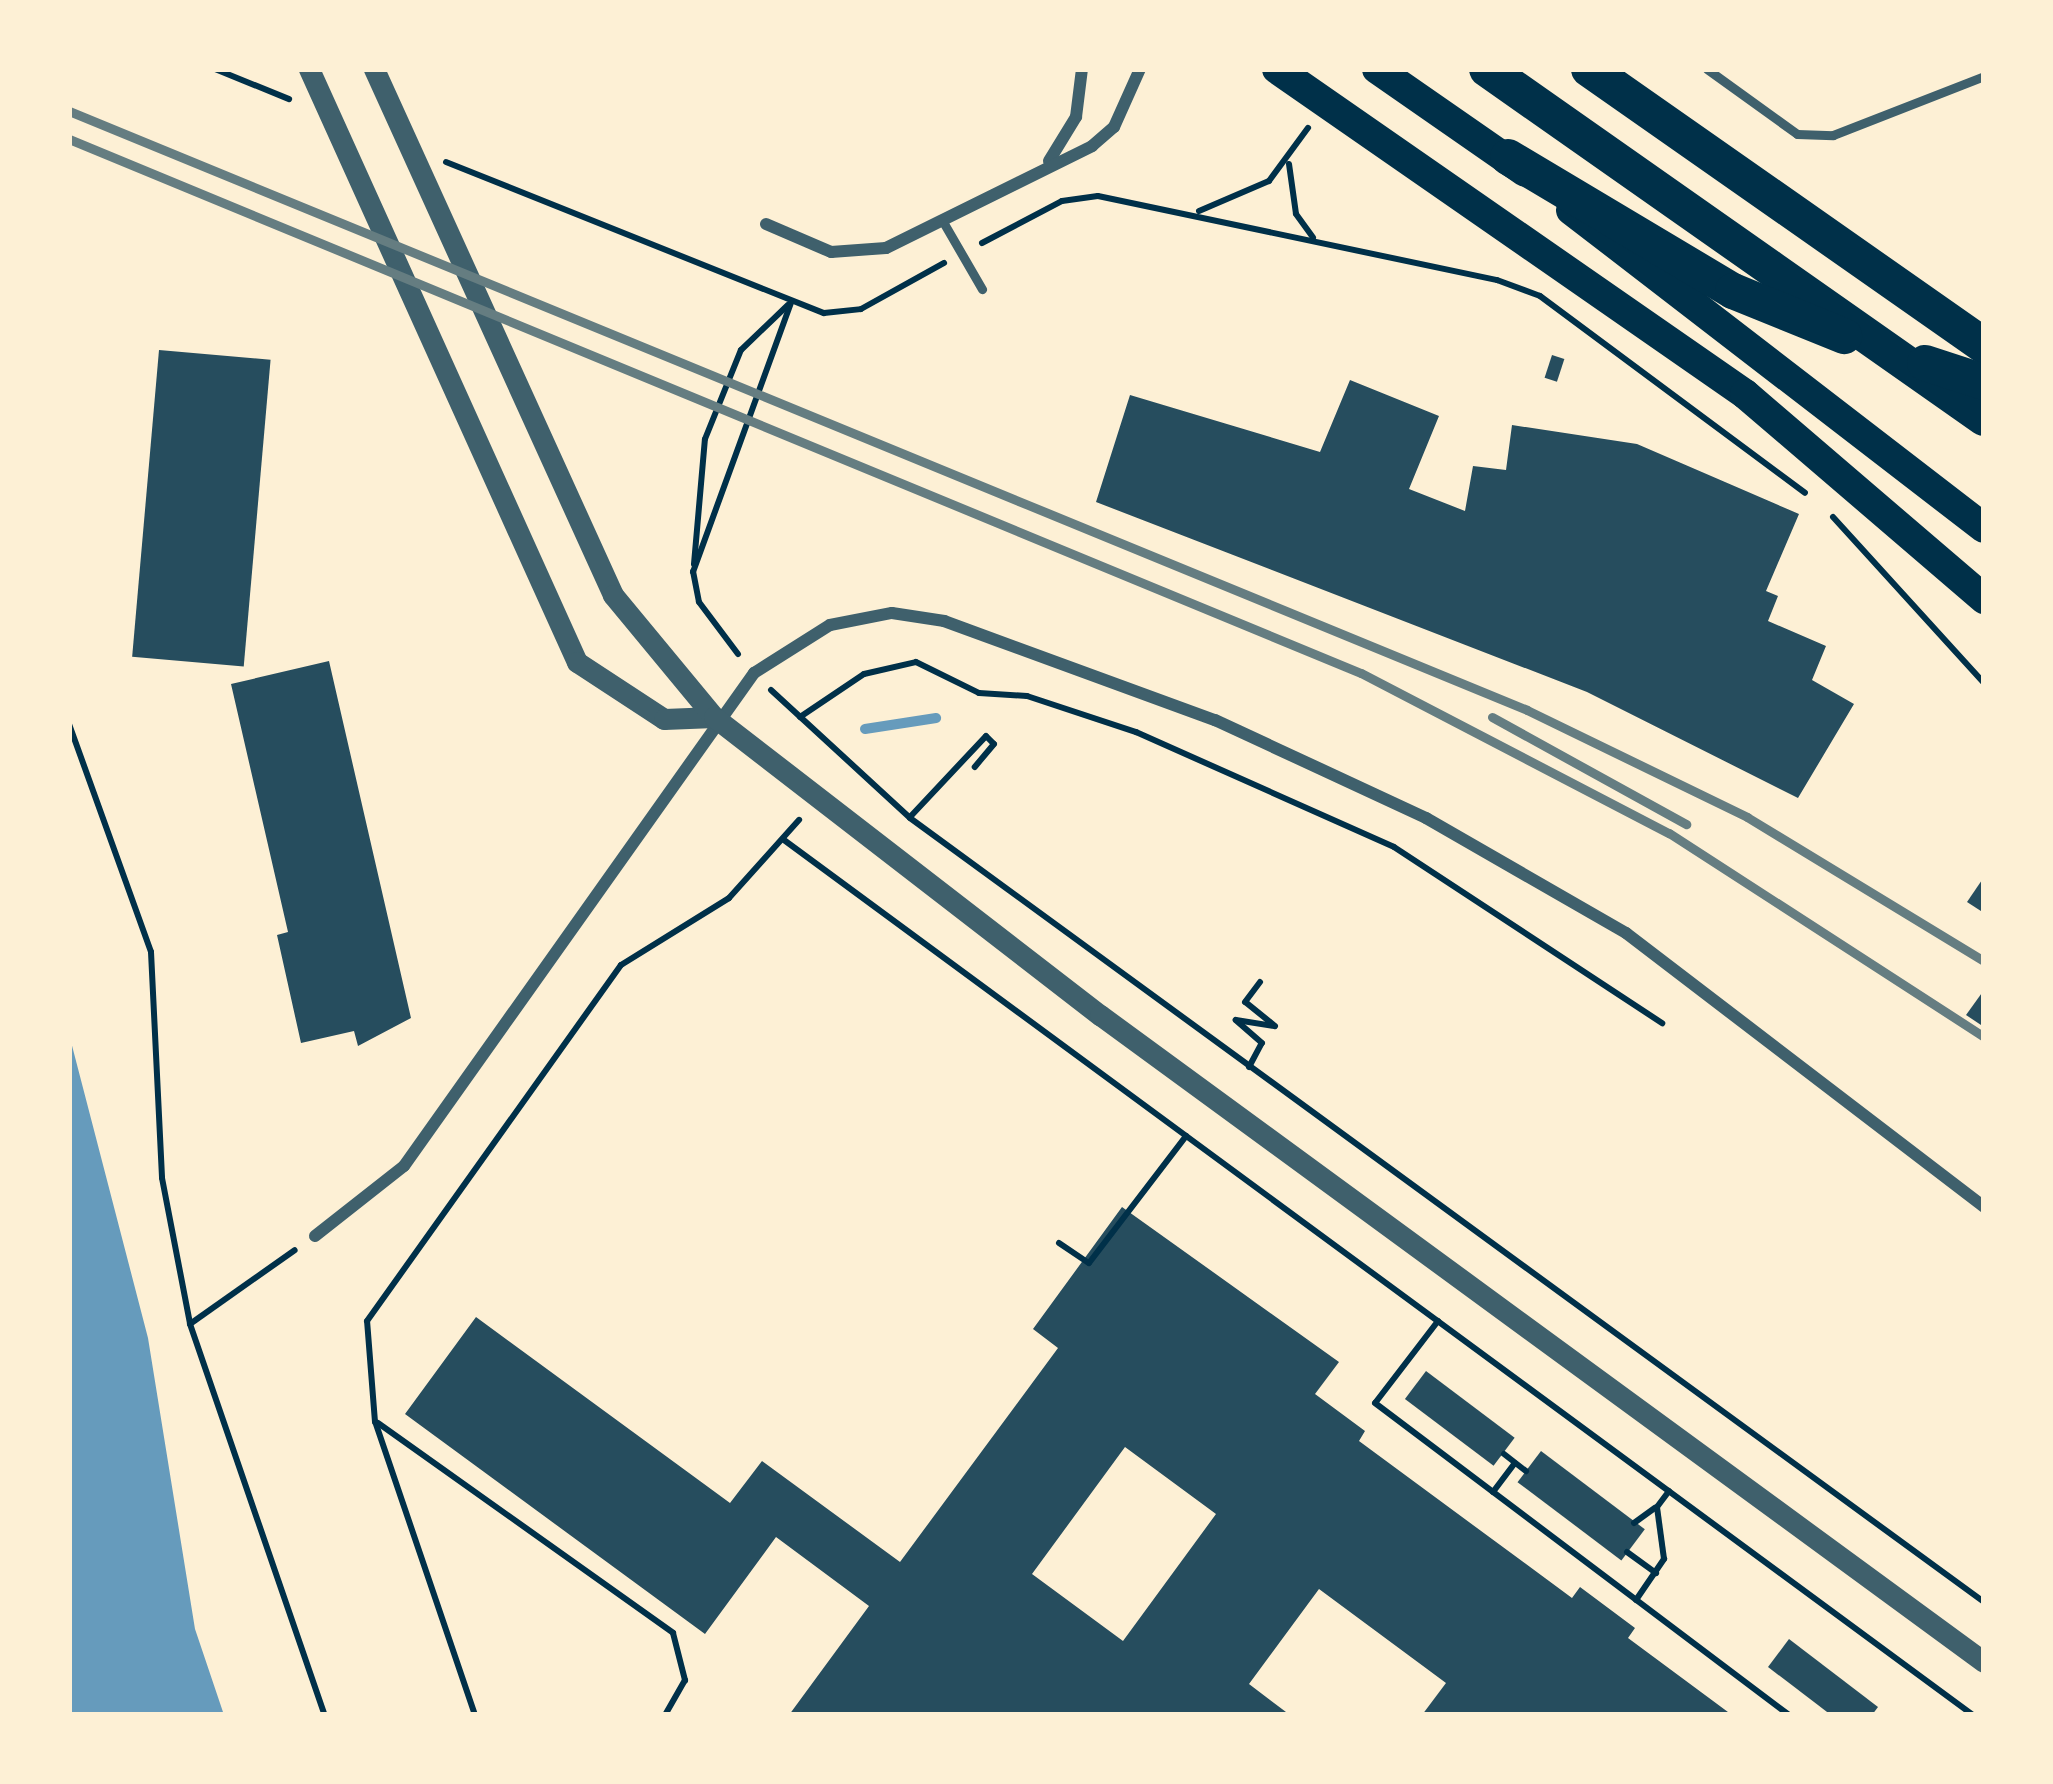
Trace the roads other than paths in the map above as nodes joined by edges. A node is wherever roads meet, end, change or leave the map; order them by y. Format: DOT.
graph roads {
  1 [pos="309,69"];
  2 [pos="374,69"];
  3 [pos="1082,69"];
  4 [pos="1140,69"];
  5 [pos="1277,69"];
  6 [pos="1377,69"];
  7 [pos="1487,69"];
  8 [pos="1589,69"];
  9 [pos="1707,69"];
  10 [pos="1984,76"];
  11 [pos="1508,158"];
  12 [pos="1048,162"];
  13 [pos="942,220"];
  14 [pos="766,224"];
  15 [pos="982,290"];
  16 [pos="1984,346"];
  17 [pos="1984,382"];
  18 [pos="1984,418"];
  19 [pos="1984,528"];
  20 [pos="1984,599"];
  21 [pos="714,717"];
  22 [pos="1984,1208"];
  23 [pos="315,1236"];
  24 [pos="1984,1662"];
  1 -- 21 [label="street"];
  2 -- 21 [label="street"];
  3 -- 12 [label="street"];
  4 -- 12 [label="street"];
  5 -- 20 [label="main road"];
  6 -- 11 [label="main road"];
  7 -- 18 [label="highway"];
  8 -- 16 [label="highway"];
  9 -- 10 [label="lane"];
  11 -- 17 [label="highway"];
  11 -- 19 [label="main road"];
  12 -- 13 [label="street"];
  13 -- 14 [label="street"];
  13 -- 15 [label="lane"];
  21 -- 22 [label="street"];
  21 -- 23 [label="street"];
  21 -- 24 [label="street"];
}
